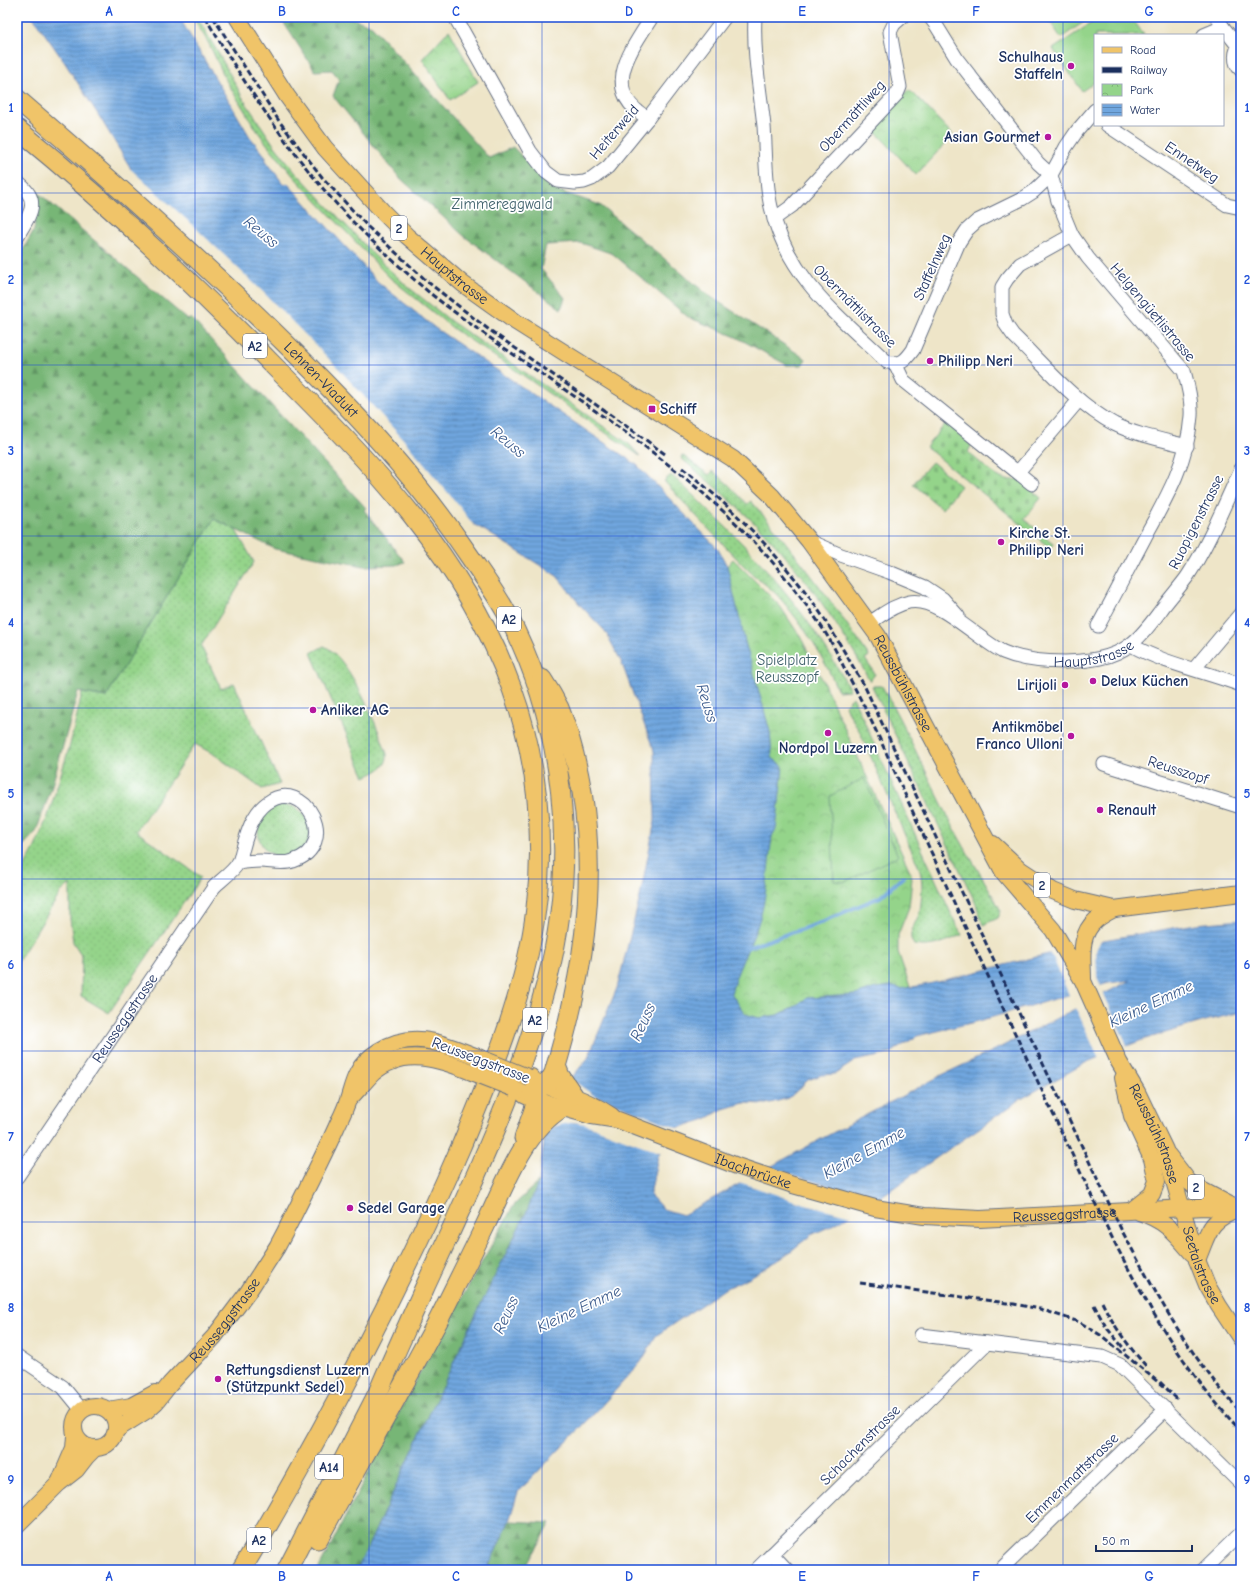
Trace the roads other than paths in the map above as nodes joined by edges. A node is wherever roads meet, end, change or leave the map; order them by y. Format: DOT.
graph roads {
  1 [pos="237,17"];
  2 [pos="455,17"];
  3 [pos="652,17"];
  4 [pos="725,17"];
  5 [pos="755,17"];
  6 [pos="902,17"];
  7 [pos="930,17"];
  8 [pos="1220,22"];
  9 [pos="1205,34"];
  10 [pos="1240,45"];
  11 [pos="1241,70"];
  12 [pos="17,99"];
  13 [pos="1094,114"];
  14 [pos="648,118"];
  15 [pos="1108,126"];
  16 [pos="17,129"];
  17 [pos="1051,175"];
  18 [pos="17,182"];
  19 [pos="1241,208"];
  20 [pos="774,219"];
  21 [pos="1072,235"];
  22 [pos="17,237"];
  23 [pos="895,363"];
  24 [pos="1079,400"];
  25 [pos="1187,446"];
  26 [pos="718,449"];
  27 [pos="1241,469"];
  28 [pos="1018,472"];
  29 [pos="1032,484"];
  30 [pos="809,541"];
  31 [pos="1241,613"];
  32 [pos="869,623"];
  33 [pos="1098,626"];
  34 [pos="970,630"];
  35 [pos="1131,645"];
  36 [pos="525,653"];
  37 [pos="1194,669"];
  38 [pos="1241,685"];
  39 [pos="1104,764"];
  40 [pos="1241,807"];
  41 [pos="983,835"];
  42 [pos="238,863"];
  43 [pos="1241,893"];
  44 [pos="1114,908"];
  45 [pos="1083,981"];
  46 [pos="1119,1062"];
  47 [pos="475,1065"];
  48 [pos="556,1066"];
  49 [pos="513,1088"];
  50 [pos="536,1088"];
  51 [pos="570,1105"];
  52 [pos="1164,1150"];
  53 [pos="518,1159"];
  54 [pos="17,1177"];
  55 [pos="1182,1208"];
  56 [pos="891,1210"];
  57 [pos="1132,1210"];
  58 [pos="1240,1210"];
  59 [pos="1198,1260"];
  60 [pos="921,1335"];
  61 [pos="1241,1338"];
  62 [pos="987,1342"];
  63 [pos="17,1356"];
  64 [pos="389,1366"];
  65 [pos="170,1384"];
  66 [pos="81,1409"];
  67 [pos="1166,1409"];
  68 [pos="108,1410"];
  69 [pos="116,1430"];
  70 [pos="75,1436"];
  71 [pos="96,1448"];
  72 [pos="58,1484"];
  73 [pos="1241,1484"];
  74 [pos="17,1525"];
  75 [pos="1241,1533"];
  76 [pos="772,1554"];
  77 [pos="241,1570"];
  78 [pos="275,1570"];
  79 [pos="287,1570"];
  80 [pos="301,1570"];
  81 [pos="756,1570"];
  82 [pos="787,1570"];
  83 [pos="1000,1570"];
  84 [pos="1203,1570"];
  1 -- 26 [label="main road, Hauptstrasse / 2"];
  2 -- 14 [label="street, Heiterweid"];
  3 -- 14 [label="street"];
  4 -- 14 [label="street, Heiterweid"];
  5 -- 20 [label="street, Obermättlistrasse"];
  6 -- 20 [label="street, Obermättliweg"];
  7 -- 17 [label="street"];
  8 -- 9 [label="street"];
  8 -- 10 [label="street"];
  10 -- 11 [label="street"];
  12 -- 36 [label="highway, Lehnen-Viadukt / A2"];
  13 -- 17 [label="street, Staffelnweg"];
  15 -- 19 [label="street, Ennetweg"];
  16 -- 77 [label="highway, A2"];
  17 -- 21 [label="street, Helgengüetlistrasse"];
  17 -- 23 [label="street, Staffelnweg"];
  18 -- 22 [label="street"];
  20 -- 23 [label="street, Obermättlistrasse"];
  21 -- 24 [label="street"];
  21 -- 25 [label="street, Helgengüetlistrasse"];
  23 -- 28 [label="street, Obermättlistrasse"];
  24 -- 25 [label="street"];
  24 -- 28 [label="street"];
  25 -- 33 [label="street, Helgengüetlistrasse"];
  26 -- 30 [label="main road, Reussbühlstrasse / 2"];
  27 -- 35 [label="street, Ruopigenstrasse"];
  28 -- 29 [label="street, Obermättlistrasse"];
  30 -- 32 [label="main road, Reussbühlstrasse / 2"];
  30 -- 34 [label="street, Hauptstrasse"];
  31 -- 37 [label="street"];
  32 -- 34 [label="street, Hauptstrasse"];
  32 -- 41 [label="main road, Reussbühlstrasse / 2"];
  34 -- 35 [label="street, Hauptstrasse"];
  35 -- 37 [label="street, Hauptstrasse"];
  36 -- 48 [label="highway"];
  36 -- 64 [label="highway, A2"];
  37 -- 38 [label="street, Hauptstrasse"];
  39 -- 40 [label="street, Reusszopf"];
  41 -- 44 [label="main road, 2"];
  41 -- 45 [label="main road, Reussbühlstrasse / 2"];
  42 -- 42 [label="street, Reusseggstrasse"];
  42 -- 54 [label="street, Reusseggstrasse"];
  43 -- 44 [label="main road, 2"];
  44 -- 45 [label="main road"];
  45 -- 46 [label="main road, 2"];
  46 -- 52 [label="main road, Reussbühlstrasse"];
  46 -- 57 [label="main road"];
  47 -- 49 [label="main road, Reusseggstrasse, bridge"];
  47 -- 50 [label="main road, Reusseggstrasse, bridge"];
  47 -- 65 [label="main road, Reusseggstrasse"];
  48 -- 50 [label="highway"];
  48 -- 51 [label="highway"];
  49 -- 50 [label="highway"];
  50 -- 51 [label="main road, Reusseggstrasse"];
  50 -- 53 [label="highway"];
  51 -- 53 [label="highway"];
  51 -- 56 [label="main road, Ibachbrücke"];
  52 -- 55 [label="main road, Reussbühlstrasse"];
  52 -- 58 [label="main road, 2"];
  53 -- 80 [label="highway"];
  55 -- 57 [label="main road, Reusseggstrasse"];
  55 -- 58 [label="main road, Reusseggstrasse"];
  55 -- 59 [label="main road, Seetalstrasse"];
  56 -- 57 [label="main road, Reusseggstrasse"];
  57 -- 59 [label="main road"];
  58 -- 59 [label="main road"];
  59 -- 61 [label="main road, Seetalstrasse"];
  60 -- 62 [label="street"];
  62 -- 67 [label="street"];
  62 -- 76 [label="street, Schachenstrasse"];
  63 -- 66 [label="street"];
  64 -- 78 [label="highway, A14"];
  64 -- 79 [label="highway, A2"];
  65 -- 68 [label="main road, Reusseggstrasse"];
  65 -- 69 [label="main road, Reusseggstrasse"];
  66 -- 68 [label="main road"];
  66 -- 70 [label="main road"];
  67 -- 73 [label="street"];
  67 -- 83 [label="street, Emmenmattstrasse"];
  68 -- 69 [label="main road"];
  69 -- 71 [label="main road"];
  70 -- 71 [label="main road"];
  70 -- 72 [label="main road"];
  71 -- 72 [label="main road"];
  72 -- 74 [label="main road"];
  75 -- 84 [label="street"];
  76 -- 81 [label="street, Schachenstrasse"];
  76 -- 82 [label="street"];
}
